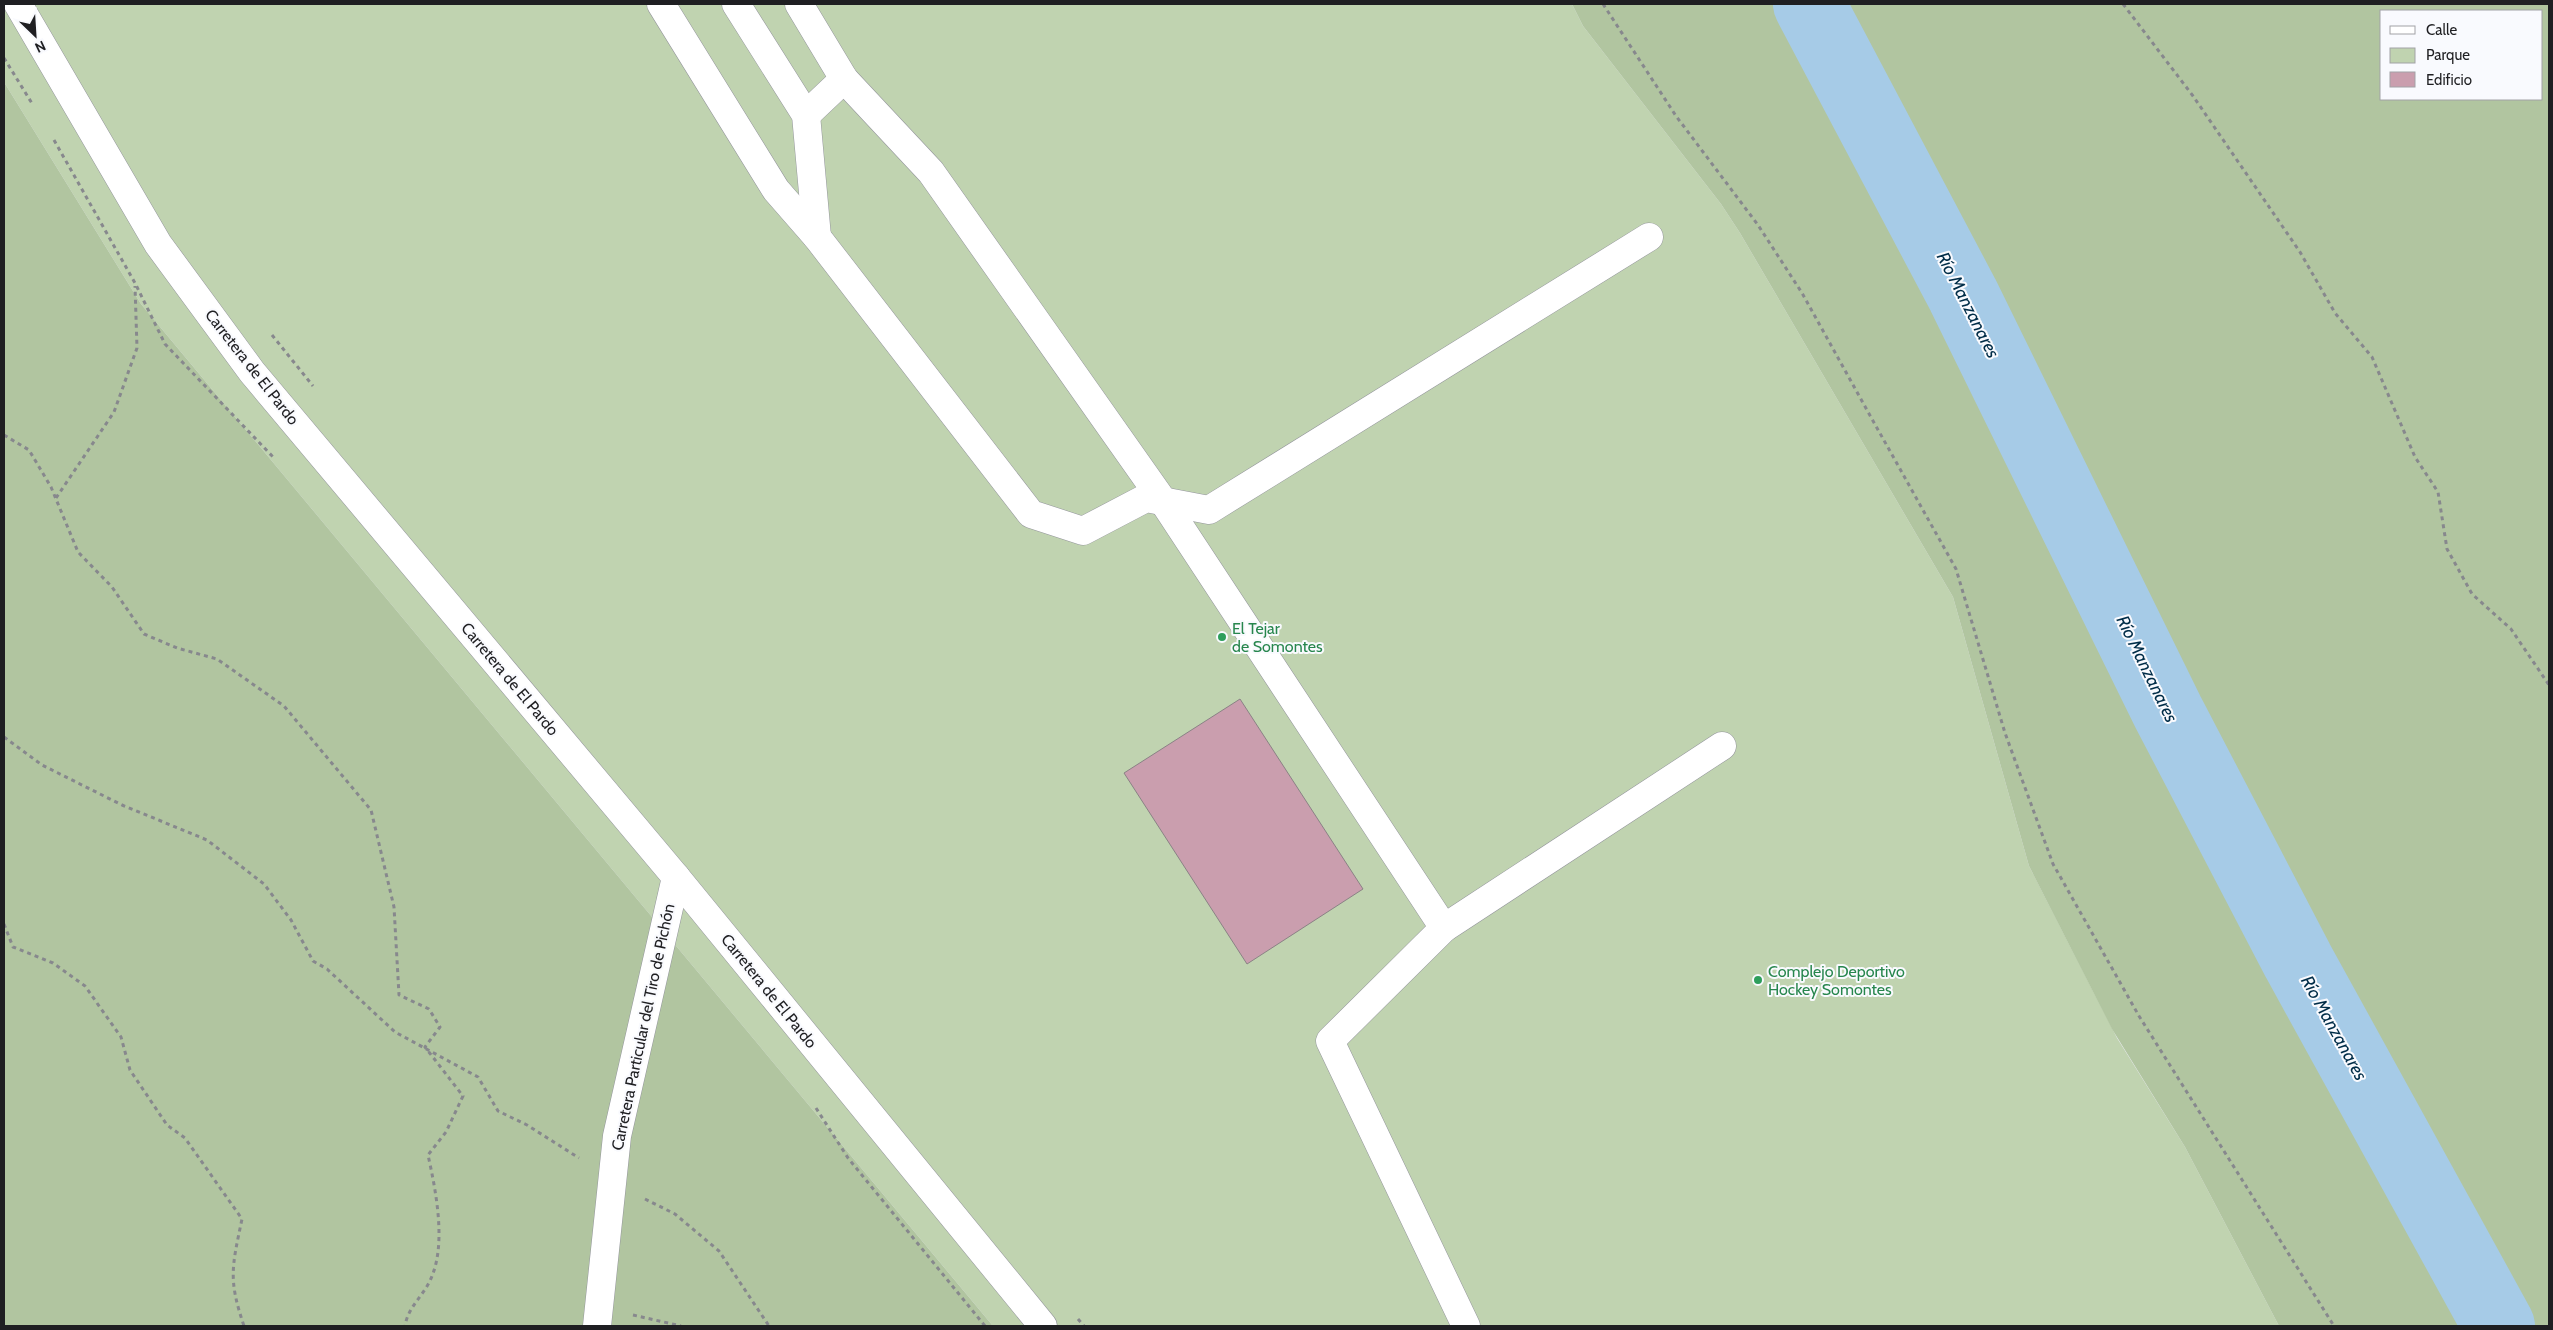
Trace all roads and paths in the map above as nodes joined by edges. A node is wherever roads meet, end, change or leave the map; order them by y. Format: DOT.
graph roads {
  1 [pos="18,4"];
  2 [pos="661,4"];
  3 [pos="736,4"];
  4 [pos="798,4"];
  5 [pos="1603,4"];
  6 [pos="2123,4"];
  7 [pos="844,79"];
  8 [pos="806,116"];
  9 [pos="817,237"];
  10 [pos="1649,237"];
  11 [pos="135,283"];
  12 [pos="271,334"];
  13 [pos="314,387"];
  14 [pos="4,435"];
  15 [pos="56,499"];
  16 [pos="1163,501"];
  17 [pos="2549,685"];
  18 [pos="4,737"];
  19 [pos="1722,746"];
  20 [pos="676,877"];
  21 [pos="4,924"];
  22 [pos="1444,928"];
  23 [pos="425,1047"];
  24 [pos="811,1099"];
  25 [pos="613,1175"];
  26 [pos="1073,1313"];
  27 [pos="597,1317"];
  28 [pos="244,1326"];
  29 [pos="405,1326"];
  30 [pos="681,1326"];
  31 [pos="769,1326"];
  32 [pos="985,1326"];
  33 [pos="1043,1326"];
  34 [pos="1084,1326"];
  35 [pos="1466,1326"];
  36 [pos="2334,1326"];
  1 -- 20 [label="street, Carretera de El Pardo"];
  2 -- 9 [label="street"];
  3 -- 8 [label="street"];
  4 -- 7 [label="street"];
  5 -- 36 [label="path"];
  6 -- 17 [label="path"];
  7 -- 8 [label="street"];
  7 -- 16 [label="street"];
  8 -- 9 [label="street"];
  9 -- 16 [label="street"];
  10 -- 16 [label="street"];
  11 -- 15 [label="path"];
  12 -- 13 [label="path"];
  14 -- 15 [label="path"];
  15 -- 23 [label="path"];
  16 -- 22 [label="street"];
  18 -- 23 [label="path"];
  19 -- 22 [label="street"];
  20 -- 25 [label="street, Carretera Particular del Tiro de Pichón"];
  20 -- 33 [label="street, Carretera de El Pardo"];
  21 -- 28 [label="path"];
  22 -- 35 [label="street"];
  23 -- 25 [label="path"];
  23 -- 29 [label="path"];
  24 -- 32 [label="path"];
  25 -- 27 [label="street, Carretera Particular del Tiro de Pichón"];
  25 -- 31 [label="path"];
  26 -- 34 [label="path"];
  27 -- 30 [label="path"];
}
